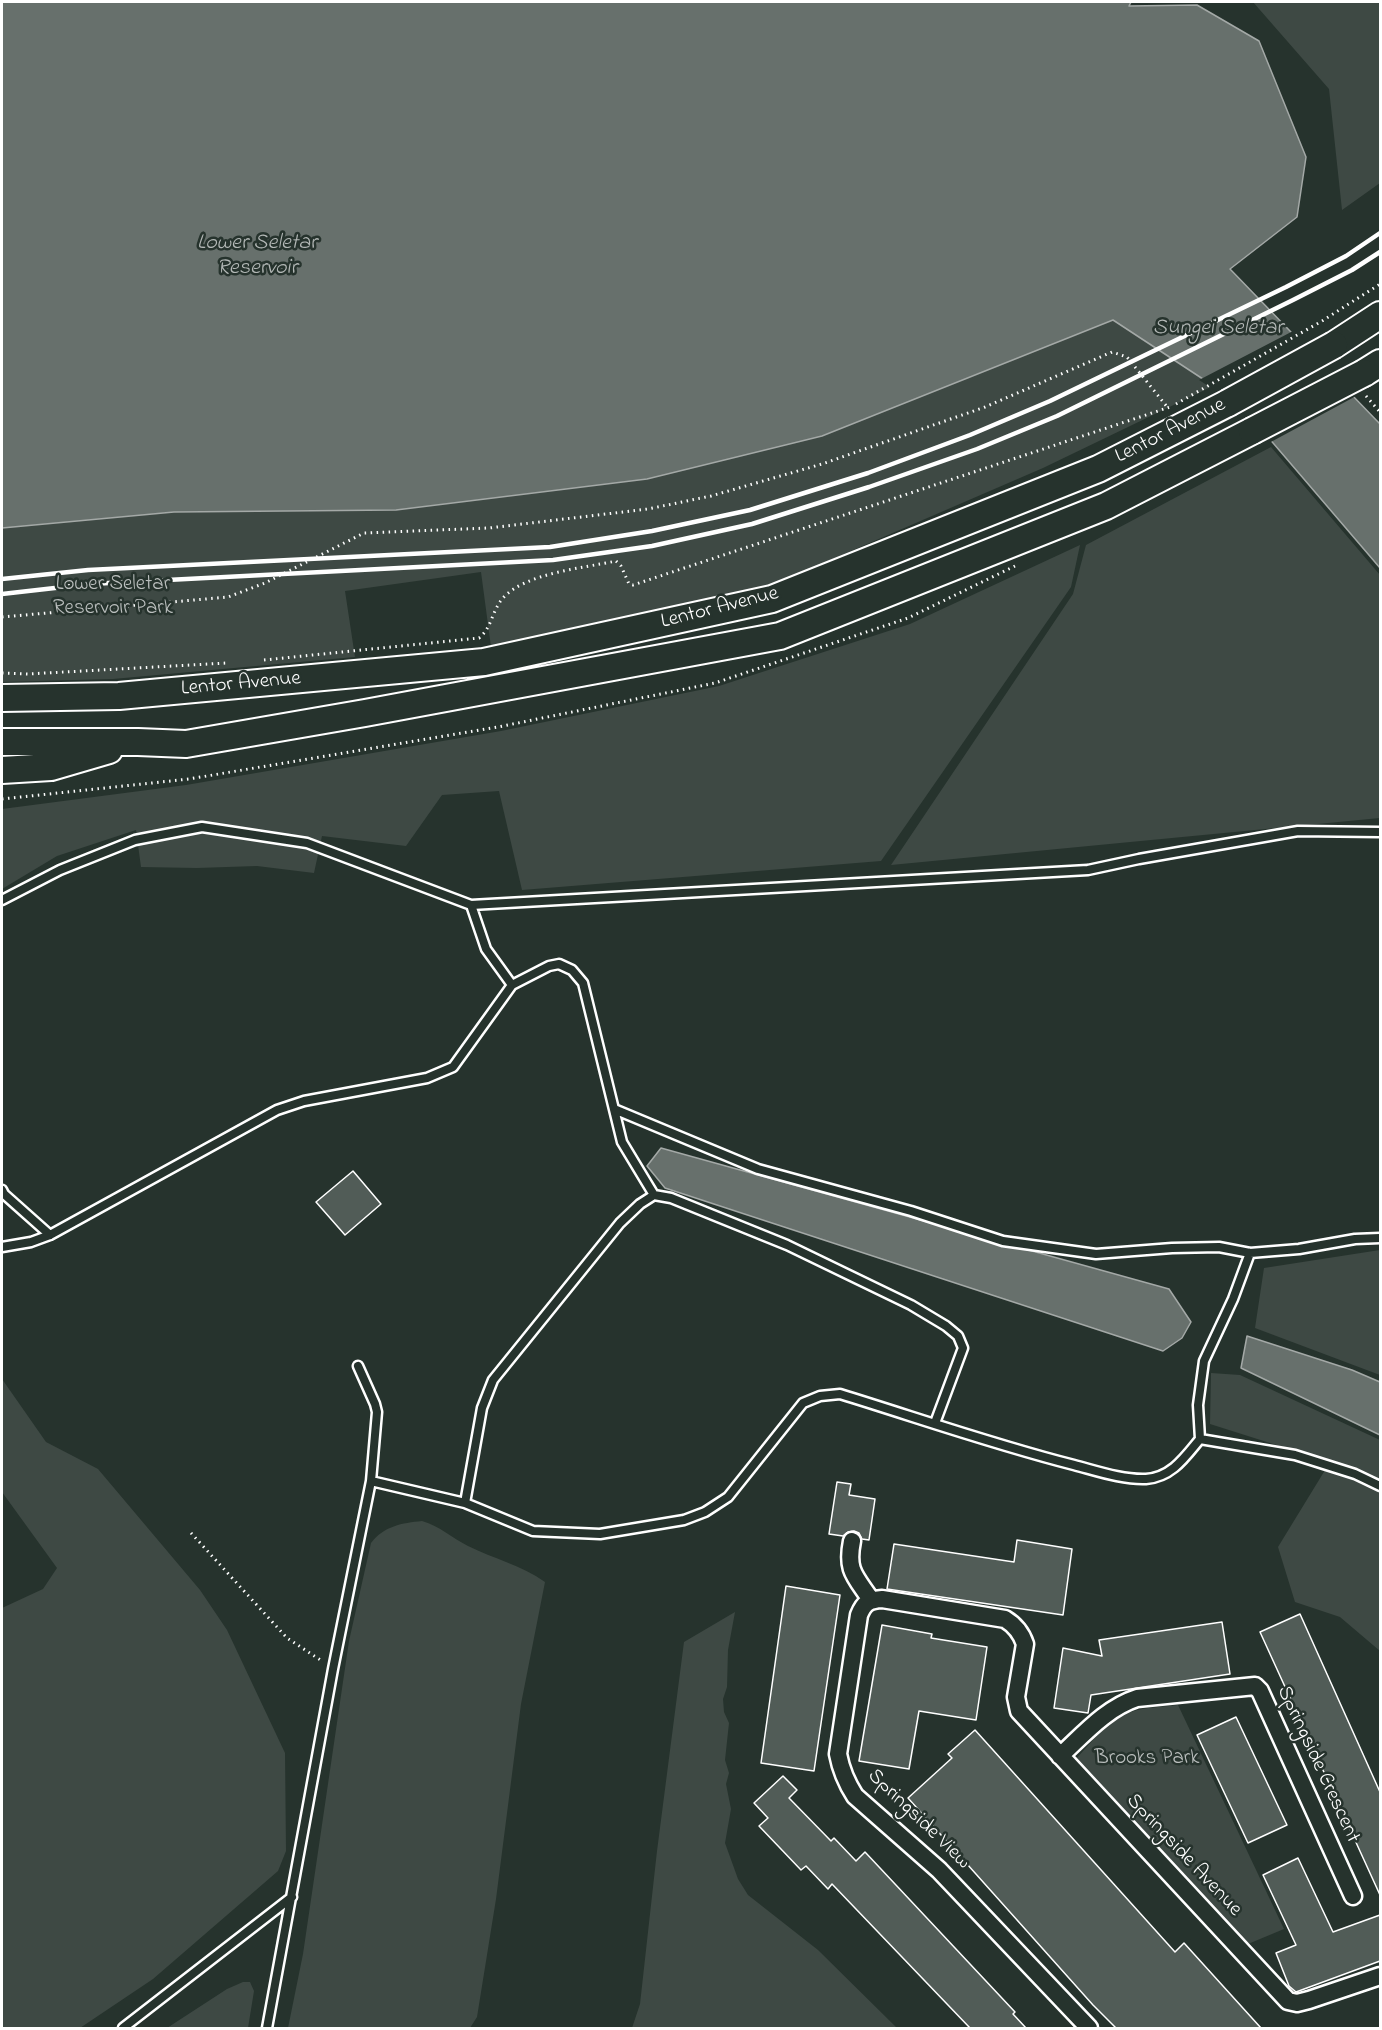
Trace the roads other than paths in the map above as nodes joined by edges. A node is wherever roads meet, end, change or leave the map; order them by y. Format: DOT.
graph roads {
  1 [pos="1380,315"];
  2 [pos="1372,368"];
  3 [pos="2,698"];
  4 [pos="2,742"];
  5 [pos="138,742"];
  6 [pos="2,770"];
  7 [pos="1380,832"];
  8 [pos="2,900"];
  9 [pos="471,905"];
  10 [pos="512,986"];
  11 [pos="614,1109"];
  12 [pos="2,1190"];
  13 [pos="654,1195"];
  14 [pos="50,1235"];
  15 [pos="1380,1238"];
  16 [pos="2,1247"];
  17 [pos="1250,1253"];
  18 [pos="358,1366"];
  19 [pos="935,1423"];
  20 [pos="1200,1439"];
  21 [pos="371,1481"];
  22 [pos="1380,1486"];
  23 [pos="465,1503"];
  24 [pos="852,1541"];
  25 [pos="871,1600"];
  26 [pos="1060,1756"];
  27 [pos="1353,1896"];
  28 [pos="291,1897"];
  29 [pos="1380,1976"];
  30 [pos="123,2028"];
  31 [pos="267,2028"];
  32 [pos="1089,2028"];
  1 -- 3 [label="main road, Lentor Avenue, bridge"];
  2 -- 5 [label="main road, Lentor Avenue, bridge"];
  4 -- 5 [label="main road, Lentor Avenue"];
  5 -- 6 [label="main road"];
  7 -- 9 [label="lane"];
  8 -- 9 [label="lane"];
  9 -- 10 [label="lane"];
  10 -- 11 [label="lane"];
  10 -- 14 [label="lane"];
  11 -- 13 [label="lane"];
  11 -- 17 [label="lane"];
  12 -- 14 [label="lane"];
  13 -- 19 [label="lane"];
  13 -- 23 [label="lane"];
  14 -- 16 [label="lane"];
  15 -- 17 [label="lane"];
  17 -- 20 [label="lane"];
  18 -- 21 [label="lane"];
  19 -- 20 [label="lane"];
  19 -- 23 [label="lane"];
  20 -- 22 [label="lane"];
  21 -- 23 [label="lane"];
  21 -- 28 [label="lane"];
  24 -- 25 [label="street"];
  25 -- 26 [label="street, Springside Avenue"];
  25 -- 32 [label="street, Springside View"];
  26 -- 27 [label="street, Springside Crescent"];
  26 -- 29 [label="street, Springside Avenue"];
  28 -- 30 [label="lane"];
  28 -- 31 [label="lane"];
}
